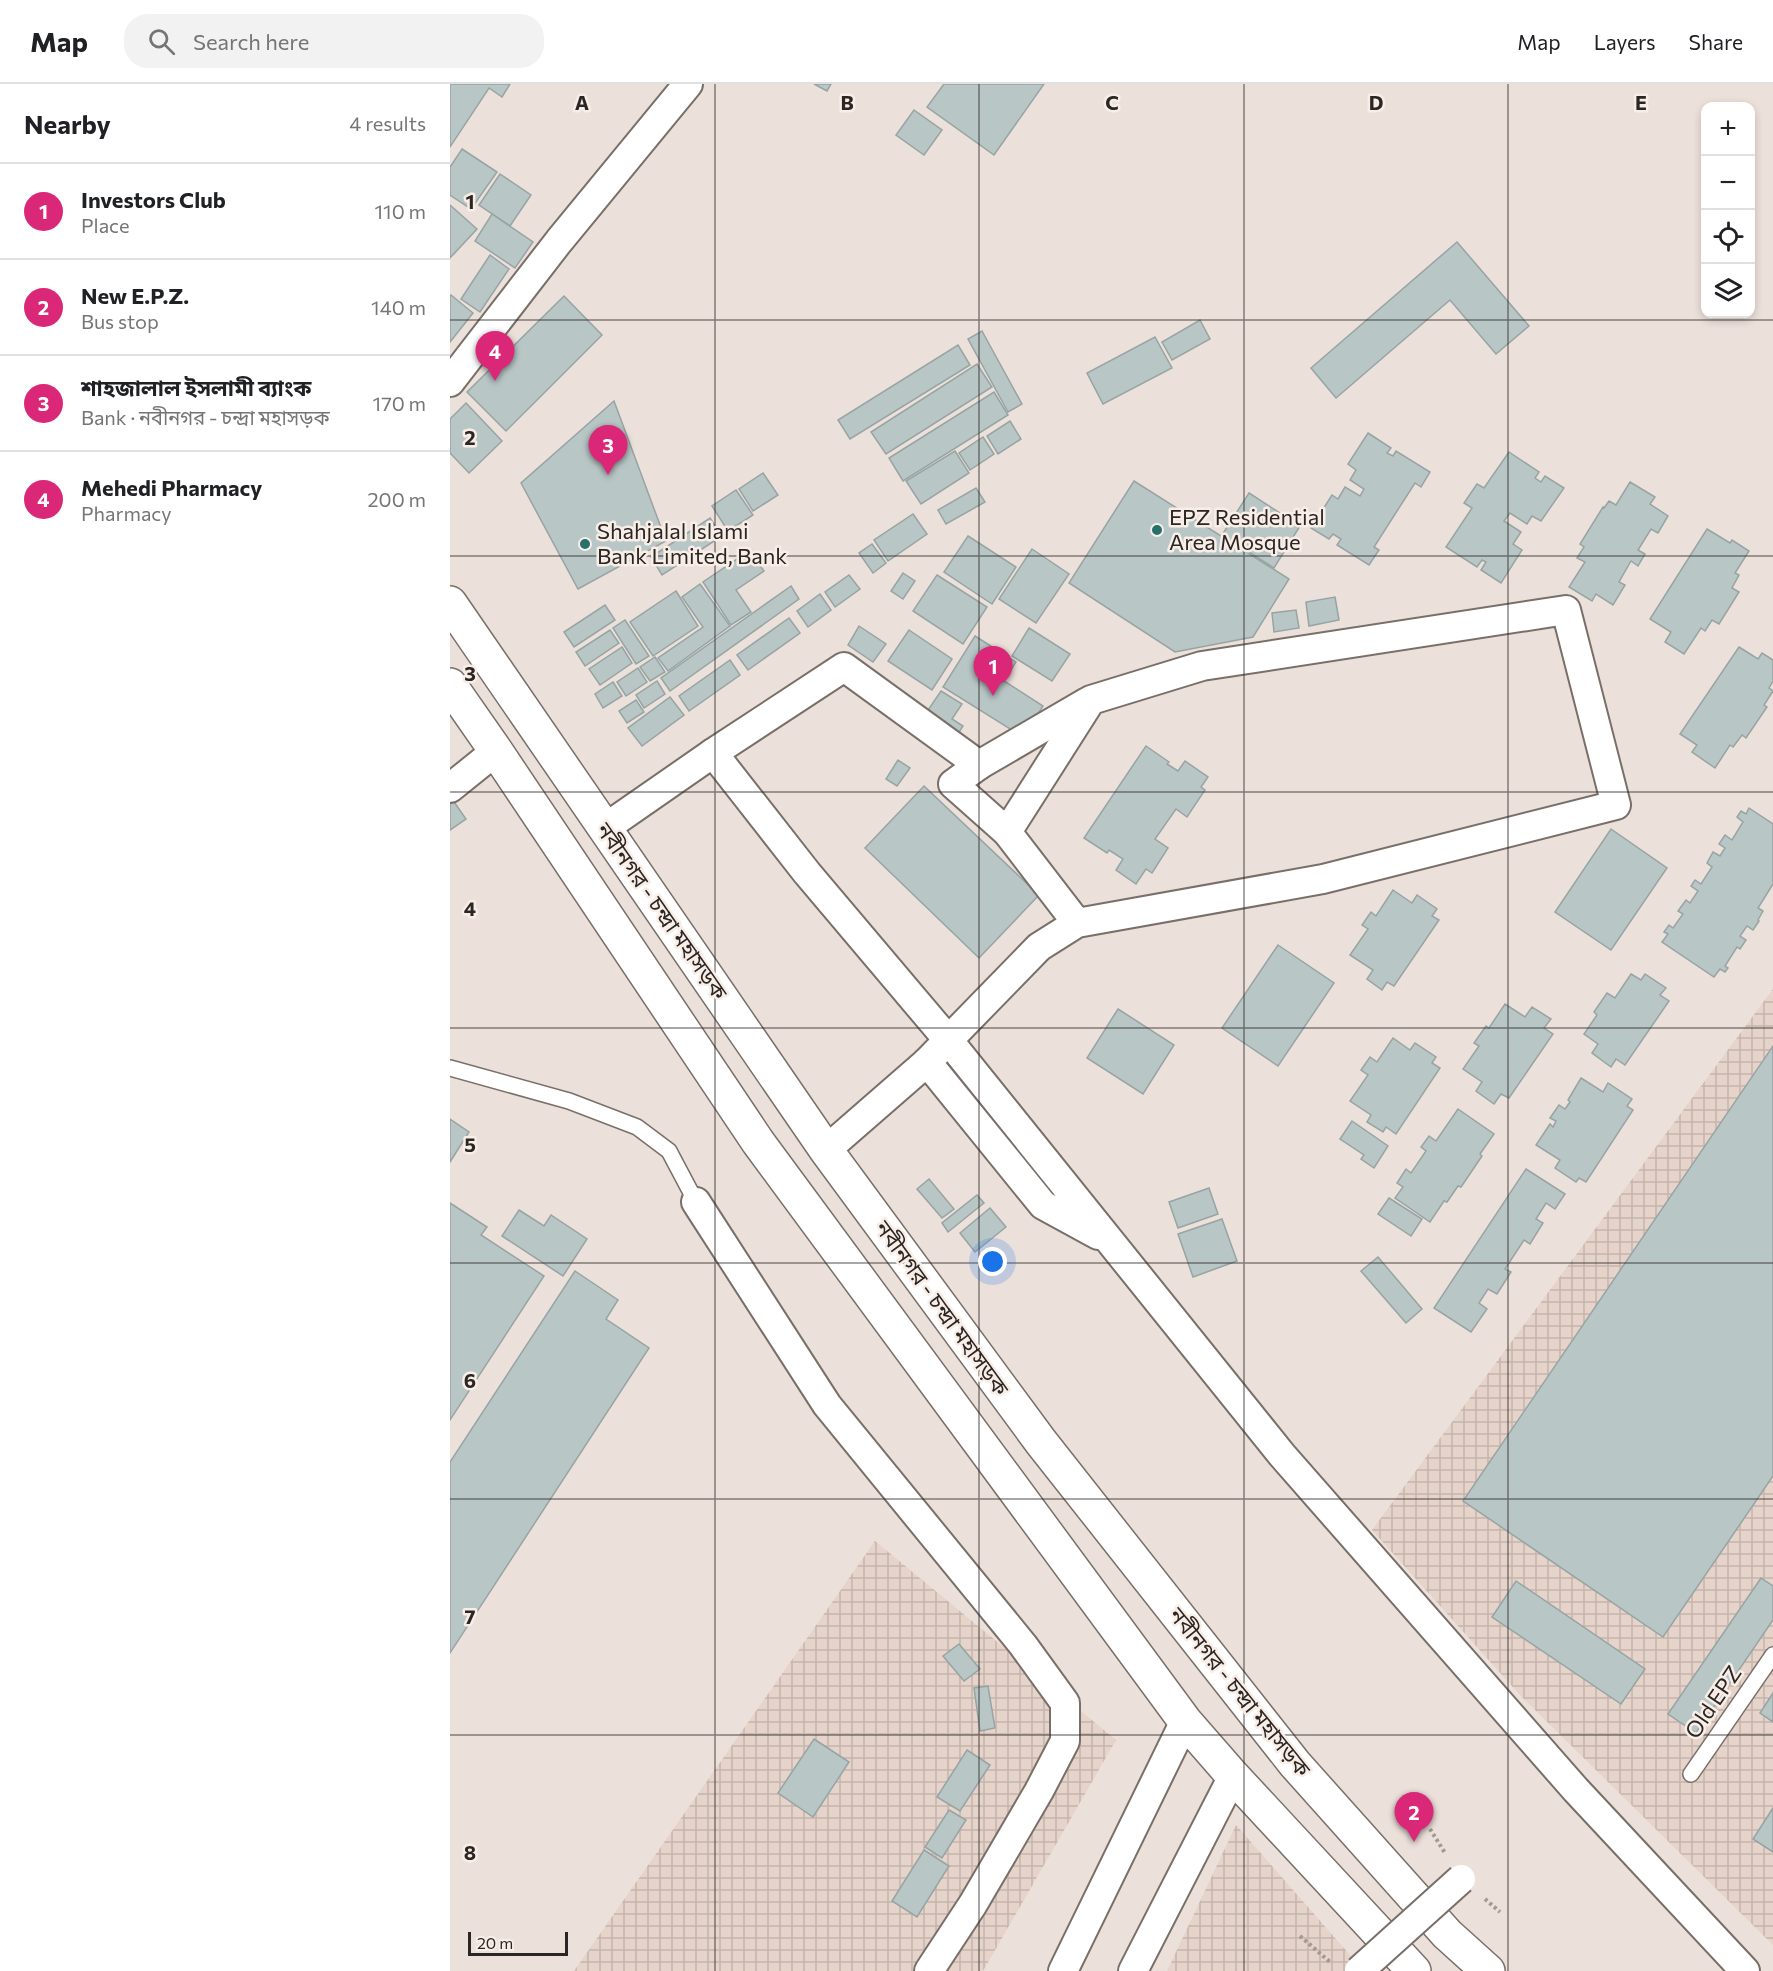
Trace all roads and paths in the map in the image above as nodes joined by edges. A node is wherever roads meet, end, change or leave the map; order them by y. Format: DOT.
graph roads {
  1 [pos="688,84"];
  2 [pos="450,382"];
  3 [pos="450,603"];
  4 [pos="450,685"];
  5 [pos="1091,700"];
  6 [pos="496,751"];
  7 [pos="713,753"];
  8 [pos="979,765"];
  9 [pos="450,788"];
  10 [pos="605,828"];
  11 [pos="1007,831"];
  12 [pos="1077,923"];
  13 [pos="949,1041"];
  14 [pos="927,1062"];
  15 [pos="450,1068"];
  16 [pos="826,1150"];
  17 [pos="696,1202"];
  18 [pos="1111,1242"];
  19 [pos="1773,1654"];
  20 [pos="1185,1721"];
  21 [pos="1691,1774"];
  22 [pos="1233,1776"];
  23 [pos="1461,1879"];
  24 [pos="1300,1936"];
  25 [pos="1331,1964"];
  26 [pos="929,1971"];
  27 [pos="1063,1971"];
  28 [pos="1133,1971"];
  29 [pos="1359,1971"];
  30 [pos="1414,1971"];
  31 [pos="1488,1971"];
  32 [pos="1745,1971"];
  1 -- 2 [label="street"];
  3 -- 10 [label="highway, নবীনগর - চন্দ্রা মহাসড়ক"];
  4 -- 6 [label="highway, নবীনগর - চন্দ্রা মহাসড়ক"];
  5 -- 8 [label="street"];
  5 -- 11 [label="street"];
  5 -- 12 [label="street"];
  6 -- 9 [label="street"];
  6 -- 20 [label="highway, নবীনগর - চন্দ্রা মহাসড়ক"];
  7 -- 8 [label="street"];
  7 -- 10 [label="street"];
  7 -- 13 [label="street"];
  8 -- 11 [label="street"];
  10 -- 16 [label="highway, নবীনগর - চন্দ্রা মহাসড়ক"];
  11 -- 12 [label="street"];
  12 -- 13 [label="street"];
  13 -- 14 [label="street"];
  13 -- 18 [label="street"];
  14 -- 16 [label="street"];
  14 -- 18 [label="street"];
  15 -- 17 [label="lane"];
  16 -- 31 [label="highway, নবীনগর - চন্দ্রা মহাসড়ক"];
  17 -- 26 [label="street"];
  18 -- 32 [label="street"];
  19 -- 21 [label="lane, Old EPZ"];
  20 -- 22 [label="highway, নবীনগর - চন্দ্রা মহাসড়ক"];
  20 -- 27 [label="street"];
  22 -- 28 [label="street"];
  22 -- 30 [label="highway, নবীনগর - চন্দ্রা মহাসড়ক"];
  23 -- 29 [label="street, bridge"];
  24 -- 25 [label="path"];
}
